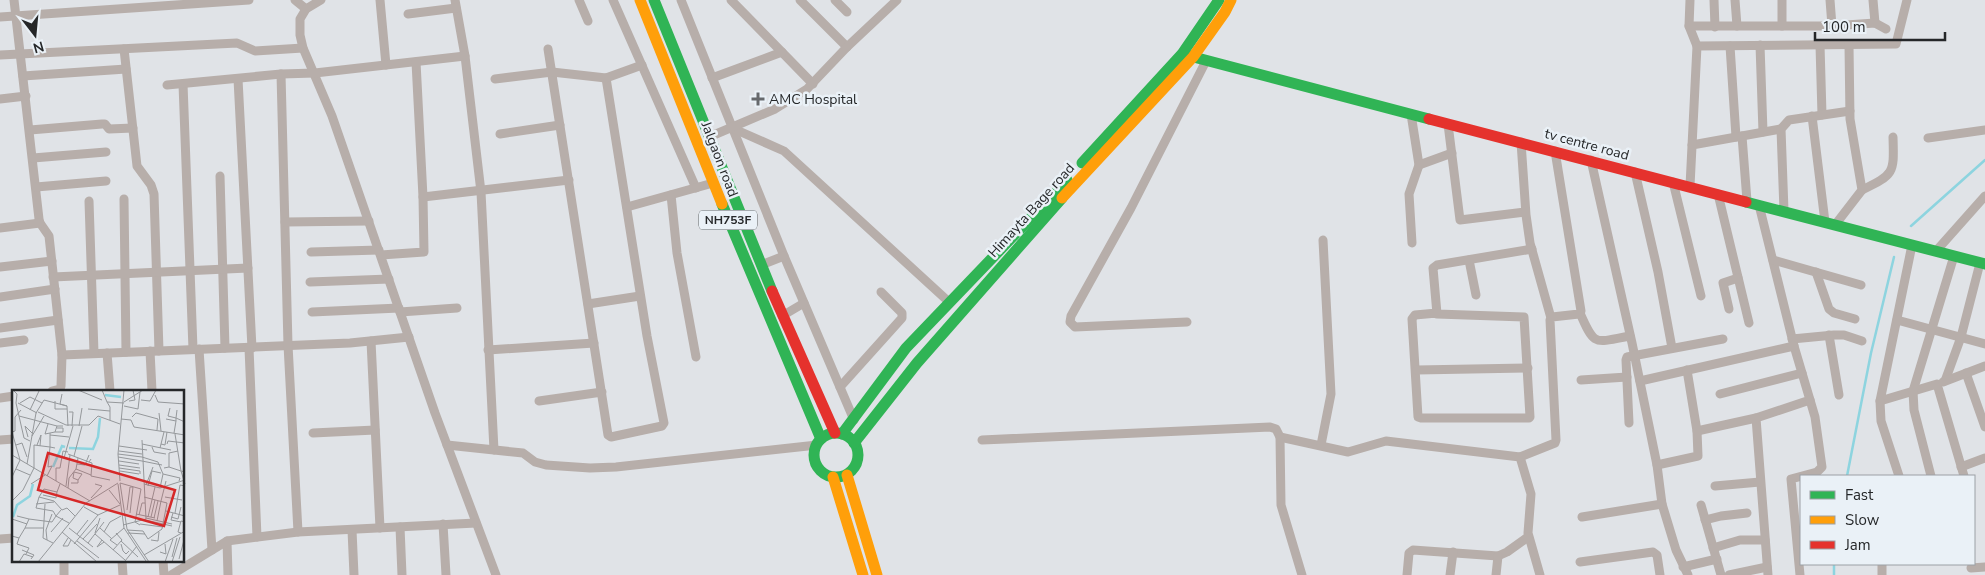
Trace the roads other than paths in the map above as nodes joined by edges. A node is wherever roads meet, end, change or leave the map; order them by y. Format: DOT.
graph roads {
  1 [pos="14,0"];
  2 [pos="249,0"];
  3 [pos="295,0"];
  4 [pos="321,0"];
  5 [pos="380,0"];
  6 [pos="579,0"];
  7 [pos="613,0"];
  8 [pos="640,0"];
  9 [pos="654,0"];
  10 [pos="681,0"];
  11 [pos="731,0"];
  12 [pos="800,0"];
  13 [pos="834,0"];
  14 [pos="897,0"];
  15 [pos="1218,0"];
  16 [pos="1231,0"];
  17 [pos="1690,0"];
  18 [pos="1714,0"];
  19 [pos="1735,0"];
  20 [pos="1782,0"];
  21 [pos="1830,0"];
  22 [pos="1874,0"];
  23 [pos="1907,0"];
  24 [pos="455,4"];
  25 [pos="306,9"];
  26 [pos="847,12"];
  27 [pos="408,14"];
  28 [pos="0,17"];
  29 [pos="16,17"];
  30 [pos="588,21"];
  31 [pos="1875,23"];
  32 [pos="1689,26"];
  33 [pos="1715,26"];
  34 [pos="1737,26"];
  35 [pos="1782,26"];
  36 [pos="1832,26"];
  37 [pos="1886,29"];
  38 [pos="1820,45"];
  39 [pos="1849,45"];
  40 [pos="1697,46"];
  41 [pos="1730,46"];
  42 [pos="1760,46"];
  43 [pos="847,47"];
  44 [pos="303,48"];
  45 [pos="124,49"];
  46 [pos="548,49"];
  47 [pos="782,52"];
  48 [pos="21,54"];
  49 [pos="0,56"];
  50 [pos="464,56"];
  51 [pos="1188,56"];
  52 [pos="1206,61"];
  53 [pos="416,62"];
  54 [pos="386,65"];
  55 [pos="642,65"];
  56 [pos="126,69"];
  57 [pos="552,72"];
  58 [pos="281,74"];
  59 [pos="315,74"];
  60 [pos="23,76"];
  61 [pos="606,78"];
  62 [pos="712,78"];
  63 [pos="238,79"];
  64 [pos="495,79"];
  65 [pos="183,84"];
  66 [pos="812,84"];
  67 [pos="167,85"];
  68 [pos="26,96"];
  69 [pos="0,100"];
  70 [pos="1850,111"];
  71 [pos="1411,114"];
  72 [pos="1822,115"];
  73 [pos="1812,116"];
  74 [pos="1448,124"];
  75 [pos="560,125"];
  76 [pos="133,128"];
  77 [pos="732,128"];
  78 [pos="1781,129"];
  79 [pos="30,130"];
  80 [pos="1985,130"];
  81 [pos="1763,132"];
  82 [pos="500,134"];
  83 [pos="1739,136"];
  84 [pos="709,137"];
  85 [pos="1893,137"];
  86 [pos="1928,138"];
  87 [pos="1521,142"];
  88 [pos="1692,144"];
  89 [pos="1555,151"];
  90 [pos="106,152"];
  91 [pos="1452,153"];
  92 [pos="33,158"];
  93 [pos="1591,160"];
  94 [pos="1419,165"];
  95 [pos="1635,172"];
  96 [pos="220,176"];
  97 [pos="569,180"];
  98 [pos="106,181"];
  99 [pos="1673,182"];
  100 [pos="713,183"];
  101 [pos="1690,186"];
  102 [pos="36,187"];
  103 [pos="696,188"];
  104 [pos="1862,190"];
  105 [pos="481,192"];
  106 [pos="1718,194"];
  107 [pos="671,195"];
  108 [pos="1985,196"];
  109 [pos="423,197"];
  110 [pos="124,200"];
  111 [pos="90,201"];
  112 [pos="1747,201"];
  113 [pos="1760,205"];
  114 [pos="627,207"];
  115 [pos="1784,211"];
  116 [pos="1525,212"];
  117 [pos="368,221"];
  118 [pos="285,222"];
  119 [pos="40,223"];
  120 [pos="1830,223"];
  121 [pos="0,228"];
  122 [pos="1323,240"];
  123 [pos="1412,243"];
  124 [pos="1912,245"];
  125 [pos="1532,249"];
  126 [pos="1938,250"];
  127 [pos="311,252"];
  128 [pos="380,253"];
  129 [pos="784,256"];
  130 [pos="1954,256"];
  131 [pos="1470,260"];
  132 [pos="1773,260"];
  133 [pos="52,261"];
  134 [pos="1983,263"];
  135 [pos="761,265"];
  136 [pos="0,267"];
  137 [pos="248,268"];
  138 [pos="222,269"];
  139 [pos="190,270"];
  140 [pos="157,272"];
  141 [pos="1816,272"];
  142 [pos="126,273"];
  143 [pos="93,275"];
  144 [pos="54,278"];
  145 [pos="1738,278"];
  146 [pos="389,279"];
  147 [pos="310,282"];
  148 [pos="1861,285"];
  149 [pos="55,289"];
  150 [pos="881,292"];
  151 [pos="1476,295"];
  152 [pos="640,296"];
  153 [pos="1701,296"];
  154 [pos="0,297"];
  155 [pos="949,302"];
  156 [pos="804,303"];
  157 [pos="588,304"];
  158 [pos="457,308"];
  159 [pos="400,310"];
  160 [pos="1729,310"];
  161 [pos="312,312"];
  162 [pos="1436,313"];
  163 [pos="1580,313"];
  164 [pos="782,316"];
  165 [pos="1550,318"];
  166 [pos="1856,319"];
  167 [pos="58,320"];
  168 [pos="1897,320"];
  169 [pos="1187,322"];
  170 [pos="1749,323"];
  171 [pos="0,328"];
  172 [pos="1932,329"];
  173 [pos="1829,335"];
  174 [pos="1630,336"];
  175 [pos="409,337"];
  176 [pos="1961,337"];
  177 [pos="1722,338"];
  178 [pos="24,340"];
  179 [pos="371,341"];
  180 [pos="1862,341"];
  181 [pos="1793,342"];
  182 [pos="0,343"];
  183 [pos="594,343"];
  184 [pos="1985,344"];
  185 [pos="288,345"];
  186 [pos="225,348"];
  187 [pos="250,348"];
  188 [pos="1672,348"];
  189 [pos="196,349"];
  190 [pos="488,350"];
  191 [pos="155,351"];
  192 [pos="126,352"];
  193 [pos="107,353"];
  194 [pos="94,354"];
  195 [pos="62,355"];
  196 [pos="1634,355"];
  197 [pos="696,357"];
  198 [pos="1985,366"];
  199 [pos="1528,368"];
  200 [pos="1417,370"];
  201 [pos="1687,370"];
  202 [pos="1802,373"];
  203 [pos="1966,373"];
  204 [pos="1627,377"];
  205 [pos="1580,380"];
  206 [pos="1640,382"];
  207 [pos="1941,383"];
  208 [pos="840,387"];
  209 [pos="60,390"];
  210 [pos="110,390"];
  211 [pos="152,390"];
  212 [pos="1913,391"];
  213 [pos="602,392"];
  214 [pos="1720,394"];
  215 [pos="1838,395"];
  216 [pos="1810,400"];
  217 [pos="540,401"];
  218 [pos="1880,401"];
  219 [pos="1756,418"];
  220 [pos="854,420"];
  221 [pos="1629,423"];
  222 [pos="1985,427"];
  223 [pos="375,430"];
  224 [pos="1696,432"];
  225 [pos="313,433"];
  226 [pos="839,434"];
  227 [pos="1280,437"];
  228 [pos="982,440"];
  229 [pos="819,442"];
  230 [pos="854,442"];
  231 [pos="447,445"];
  232 [pos="1320,445"];
  233 [pos="494,450"];
  234 [pos="1520,458"];
  235 [pos="1985,458"];
  236 [pos="1657,465"];
  237 [pos="1961,466"];
  238 [pos="847,475"];
  239 [pos="1806,475"];
  240 [pos="1899,475"];
  241 [pos="1931,475"];
  242 [pos="1964,475"];
  243 [pos="833,477"];
  244 [pos="1800,477"];
  245 [pos="1760,482"];
  246 [pos="1715,486"];
  247 [pos="1662,504"];
  248 [pos="1701,505"];
  249 [pos="1747,513"];
  250 [pos="1582,517"];
  251 [pos="1705,520"];
  252 [pos="476,523"];
  253 [pos="443,524"];
  254 [pos="400,527"];
  255 [pos="380,528"];
  256 [pos="352,530"];
  257 [pos="298,532"];
  258 [pos="257,537"];
  259 [pos="1528,537"];
  260 [pos="1765,540"];
  261 [pos="226,541"];
  262 [pos="1714,548"];
  263 [pos="212,550"];
  264 [pos="1453,552"];
  265 [pos="1498,556"];
  266 [pos="1717,559"];
  267 [pos="64,562"];
  268 [pos="122,562"];
  269 [pos="163,562"];
  270 [pos="1580,562"];
  271 [pos="1985,567"];
  272 [pos="1972,569"];
  273 [pos="1686,571"];
  274 [pos="1768,571"];
  275 [pos="64,575"];
  276 [pos="123,575"];
  277 [pos="164,575"];
  278 [pos="171,575"];
  279 [pos="228,575"];
  280 [pos="354,575"];
  281 [pos="402,575"];
  282 [pos="446,575"];
  283 [pos="496,575"];
  284 [pos="863,575"];
  285 [pos="877,575"];
  286 [pos="1302,575"];
  287 [pos="1407,575"];
  288 [pos="1450,575"];
  289 [pos="1496,575"];
  290 [pos="1540,575"];
  291 [pos="1660,575"];
  292 [pos="1721,575"];
  293 [pos="1731,575"];
  294 [pos="1800,575"];
  1 -- 29 [label="street"];
  2 -- 29 [label="street"];
  3 -- 25 [label="street"];
  4 -- 25 [label="street"];
  5 -- 54 [label="street"];
  6 -- 30 [label="street"];
  7 -- 55 [label="street"];
  8 -- 100 [label="main road, Jalgaon road / NH753F"];
  9 -- 84 [label="main road, Jalgaon road / NH753F"];
  10 -- 62 [label="street"];
  11 -- 47 [label="street"];
  12 -- 43 [label="street"];
  13 -- 26 [label="street"];
  14 -- 43 [label="street"];
  15 -- 51 [label="main road"];
  16 -- 51 [label="main road, Himayta Bage road"];
  17 -- 32 [label="street"];
  18 -- 33 [label="street"];
  19 -- 34 [label="street"];
  20 -- 35 [label="street"];
  21 -- 36 [label="street"];
  22 -- 31 [label="street"];
  23 -- 39 [label="street"];
  24 -- 27 [label="street"];
  24 -- 50 [label="street"];
  25 -- 44 [label="street"];
  28 -- 29 [label="street"];
  29 -- 48 [label="street"];
  31 -- 36 [label="street"];
  31 -- 37 [label="street"];
  32 -- 33 [label="street"];
  32 -- 40 [label="street"];
  33 -- 34 [label="street"];
  34 -- 35 [label="street"];
  35 -- 36 [label="street"];
  38 -- 39 [label="street"];
  38 -- 42 [label="street"];
  38 -- 72 [label="street"];
  39 -- 70 [label="street"];
  40 -- 41 [label="street"];
  40 -- 88 [label="street"];
  41 -- 42 [label="street"];
  41 -- 83 [label="street"];
  42 -- 81 [label="street"];
  43 -- 66 [label="street"];
  44 -- 45 [label="street"];
  44 -- 59 [label="street"];
  45 -- 48 [label="street"];
  45 -- 56 [label="street"];
  46 -- 57 [label="street"];
  47 -- 62 [label="street"];
  47 -- 66 [label="street"];
  48 -- 49 [label="street"];
  48 -- 60 [label="street"];
  50 -- 53 [label="street"];
  50 -- 105 [label="street"];
  51 -- 52 [label="main road, tv centre road"];
  51 -- 155 [label="main road"];
  51 -- 230 [label="main road, Himayta Bage road"];
  52 -- 71 [label="main road, tv centre road"];
  52 -- 169 [label="street"];
  53 -- 54 [label="street"];
  53 -- 109 [label="street"];
  54 -- 59 [label="street"];
  55 -- 61 [label="street"];
  55 -- 103 [label="street"];
  56 -- 60 [label="street"];
  56 -- 76 [label="street"];
  57 -- 61 [label="street"];
  57 -- 64 [label="street"];
  57 -- 75 [label="street"];
  58 -- 59 [label="street"];
  58 -- 63 [label="street"];
  58 -- 118 [label="street"];
  59 -- 117 [label="street"];
  60 -- 68 [label="street"];
  61 -- 114 [label="street"];
  62 -- 77 [label="street"];
  63 -- 65 [label="street"];
  63 -- 137 [label="street"];
  65 -- 67 [label="street"];
  65 -- 139 [label="street"];
  66 -- 77 [label="street"];
  68 -- 69 [label="street"];
  68 -- 79 [label="street"];
  70 -- 72 [label="street"];
  70 -- 104 [label="street"];
  71 -- 74 [label="main road, tv centre road"];
  71 -- 94 [label="street"];
  72 -- 73 [label="street"];
  73 -- 78 [label="street"];
  73 -- 120 [label="street"];
  74 -- 87 [label="main road, tv centre road"];
  74 -- 91 [label="street"];
  75 -- 82 [label="street"];
  75 -- 97 [label="street"];
  76 -- 79 [label="street"];
  76 -- 140 [label="street"];
  77 -- 84 [label="street"];
  77 -- 129 [label="street"];
  77 -- 155 [label="street"];
  78 -- 81 [label="street"];
  78 -- 115 [label="street"];
  79 -- 92 [label="street"];
  80 -- 86 [label="street"];
  81 -- 83 [label="street"];
  83 -- 88 [label="street"];
  83 -- 112 [label="street"];
  84 -- 135 [label="main road, Jalgaon road / NH753F"];
  85 -- 104 [label="street"];
  87 -- 89 [label="main road, tv centre road"];
  87 -- 116 [label="street"];
  88 -- 101 [label="street"];
  89 -- 93 [label="main road, tv centre road"];
  89 -- 163 [label="street"];
  90 -- 92 [label="street"];
  91 -- 94 [label="street"];
  91 -- 116 [label="street"];
  92 -- 102 [label="street"];
  93 -- 95 [label="main road, tv centre road"];
  93 -- 174 [label="street"];
  94 -- 123 [label="street"];
  95 -- 99 [label="main road, tv centre road"];
  95 -- 188 [label="street"];
  96 -- 138 [label="street"];
  97 -- 105 [label="street"];
  97 -- 157 [label="street"];
  98 -- 102 [label="street"];
  99 -- 101 [label="main road, tv centre road"];
  99 -- 153 [label="street"];
  100 -- 103 [label="street"];
  100 -- 229 [label="main road, Jalgaon road / NH753F"];
  101 -- 106 [label="main road, tv centre road"];
  102 -- 119 [label="street"];
  103 -- 107 [label="street"];
  104 -- 120 [label="street"];
  105 -- 109 [label="street"];
  105 -- 190 [label="street"];
  106 -- 112 [label="main road, tv centre road"];
  106 -- 145 [label="street"];
  107 -- 114 [label="street"];
  107 -- 197 [label="street"];
  108 -- 126 [label="street"];
  109 -- 128 [label="street"];
  110 -- 142 [label="street"];
  111 -- 143 [label="street"];
  112 -- 113 [label="main road, tv centre road"];
  113 -- 115 [label="main road, tv centre road"];
  113 -- 132 [label="street"];
  114 -- 152 [label="street"];
  115 -- 120 [label="main road, tv centre road"];
  116 -- 125 [label="street"];
  117 -- 118 [label="street"];
  117 -- 128 [label="street"];
  118 -- 185 [label="street"];
  119 -- 121 [label="street"];
  119 -- 133 [label="street"];
  120 -- 124 [label="main road, tv centre road"];
  122 -- 232 [label="street"];
  124 -- 126 [label="main road, tv centre road"];
  124 -- 168 [label="street"];
  125 -- 131 [label="street"];
  125 -- 165 [label="street"];
  126 -- 130 [label="main road, tv centre road"];
  127 -- 128 [label="street"];
  128 -- 146 [label="street"];
  129 -- 135 [label="street"];
  129 -- 156 [label="street"];
  130 -- 134 [label="main road, tv centre road"];
  130 -- 172 [label="street"];
  131 -- 151 [label="street"];
  131 -- 162 [label="street"];
  132 -- 141 [label="street"];
  132 -- 181 [label="street"];
  133 -- 136 [label="street"];
  133 -- 144 [label="street"];
  134 -- 176 [label="street"];
  135 -- 164 [label="main road, Jalgaon road / NH753F"];
  137 -- 138 [label="street"];
  137 -- 187 [label="street"];
  138 -- 139 [label="street"];
  138 -- 186 [label="street"];
  139 -- 140 [label="street"];
  139 -- 189 [label="street"];
  140 -- 142 [label="street"];
  140 -- 191 [label="street"];
  141 -- 148 [label="street"];
  141 -- 166 [label="street"];
  142 -- 143 [label="street"];
  142 -- 192 [label="street"];
  143 -- 144 [label="street"];
  143 -- 194 [label="street"];
  144 -- 149 [label="street"];
  145 -- 160 [label="street"];
  145 -- 170 [label="street"];
  146 -- 147 [label="street"];
  146 -- 159 [label="street"];
  149 -- 154 [label="street"];
  149 -- 167 [label="street"];
  150 -- 208 [label="street"];
  152 -- 157 [label="street"];
  152 -- 213 [label="street"];
  155 -- 220 [label="main road"];
  156 -- 164 [label="street"];
  156 -- 208 [label="street"];
  157 -- 183 [label="street"];
  158 -- 159 [label="street"];
  159 -- 161 [label="street"];
  159 -- 175 [label="street"];
  162 -- 199 [label="street"];
  162 -- 200 [label="street"];
  163 -- 165 [label="street"];
  163 -- 174 [label="street"];
  164 -- 226 [label="main road, Jalgaon road / NH753F"];
  165 -- 234 [label="street"];
  167 -- 171 [label="street"];
  167 -- 195 [label="street"];
  168 -- 172 [label="street"];
  168 -- 218 [label="street"];
  172 -- 176 [label="street"];
  172 -- 212 [label="street"];
  173 -- 180 [label="street"];
  173 -- 181 [label="street"];
  173 -- 215 [label="street"];
  174 -- 196 [label="street"];
  175 -- 179 [label="street"];
  175 -- 231 [label="street"];
  176 -- 184 [label="street"];
  176 -- 207 [label="street"];
  177 -- 188 [label="street"];
  178 -- 182 [label="street"];
  179 -- 185 [label="street"];
  179 -- 223 [label="street"];
  181 -- 201 [label="street"];
  181 -- 202 [label="street"];
  183 -- 190 [label="street"];
  183 -- 213 [label="street"];
  185 -- 187 [label="street"];
  185 -- 257 [label="street"];
  186 -- 187 [label="street"];
  186 -- 189 [label="street"];
  187 -- 258 [label="street"];
  188 -- 196 [label="street"];
  189 -- 191 [label="street"];
  189 -- 263 [label="street"];
  190 -- 233 [label="street"];
  191 -- 192 [label="street"];
  191 -- 211 [label="street"];
  192 -- 193 [label="street"];
  193 -- 194 [label="street"];
  193 -- 210 [label="street"];
  194 -- 195 [label="street"];
  195 -- 209 [label="street"];
  196 -- 204 [label="street"];
  196 -- 206 [label="street"];
  198 -- 203 [label="street"];
  199 -- 200 [label="street"];
  199 -- 200 [label="street"];
  201 -- 206 [label="street"];
  201 -- 224 [label="street"];
  202 -- 214 [label="street"];
  202 -- 216 [label="street"];
  203 -- 207 [label="street"];
  203 -- 222 [label="street"];
  204 -- 205 [label="street"];
  204 -- 221 [label="street"];
  206 -- 236 [label="street"];
  207 -- 212 [label="street"];
  207 -- 237 [label="street"];
  208 -- 220 [label="street"];
  212 -- 218 [label="street"];
  212 -- 241 [label="street"];
  213 -- 217 [label="street"];
  216 -- 219 [label="street"];
  216 -- 239 [label="street"];
  218 -- 240 [label="street"];
  219 -- 224 [label="street"];
  219 -- 245 [label="street"];
  220 -- 226 [label="main road"];
  223 -- 225 [label="street"];
  223 -- 255 [label="street"];
  224 -- 236 [label="street"];
  226 -- 229 [label="main road"];
  226 -- 230 [label="main road"];
  227 -- 228 [label="street"];
  227 -- 232 [label="street"];
  227 -- 286 [label="street"];
  229 -- 233 [label="street"];
  229 -- 243 [label="main road"];
  230 -- 238 [label="main road"];
  231 -- 233 [label="street"];
  231 -- 252 [label="street"];
  232 -- 234 [label="street"];
  234 -- 259 [label="street"];
  235 -- 237 [label="street"];
  236 -- 247 [label="street"];
  237 -- 242 [label="street"];
  238 -- 243 [label="main road"];
  238 -- 285 [label="main road"];
  243 -- 284 [label="main road"];
  244 -- 294 [label="street"];
  245 -- 246 [label="street"];
  245 -- 260 [label="street"];
  247 -- 250 [label="street"];
  247 -- 273 [label="street"];
  248 -- 251 [label="street"];
  249 -- 251 [label="street"];
  251 -- 262 [label="street"];
  252 -- 253 [label="street"];
  252 -- 283 [label="street"];
  253 -- 254 [label="street"];
  253 -- 282 [label="street"];
  254 -- 255 [label="street"];
  254 -- 281 [label="street"];
  255 -- 256 [label="street"];
  256 -- 257 [label="street"];
  256 -- 280 [label="street"];
  257 -- 258 [label="street"];
  258 -- 261 [label="street"];
  259 -- 265 [label="street"];
  259 -- 290 [label="street"];
  260 -- 262 [label="street"];
  260 -- 274 [label="street"];
  261 -- 263 [label="street"];
  261 -- 279 [label="street"];
  262 -- 266 [label="street"];
  263 -- 278 [label="street"];
  264 -- 265 [label="street"];
  264 -- 287 [label="street"];
  264 -- 288 [label="street"];
  265 -- 289 [label="street"];
  266 -- 273 [label="street"];
  266 -- 292 [label="street"];
  267 -- 275 [label="street"];
  268 -- 276 [label="street"];
  269 -- 277 [label="street"];
  270 -- 291 [label="street"];
  271 -- 272 [label="street"];
  274 -- 293 [label="street"];
}
